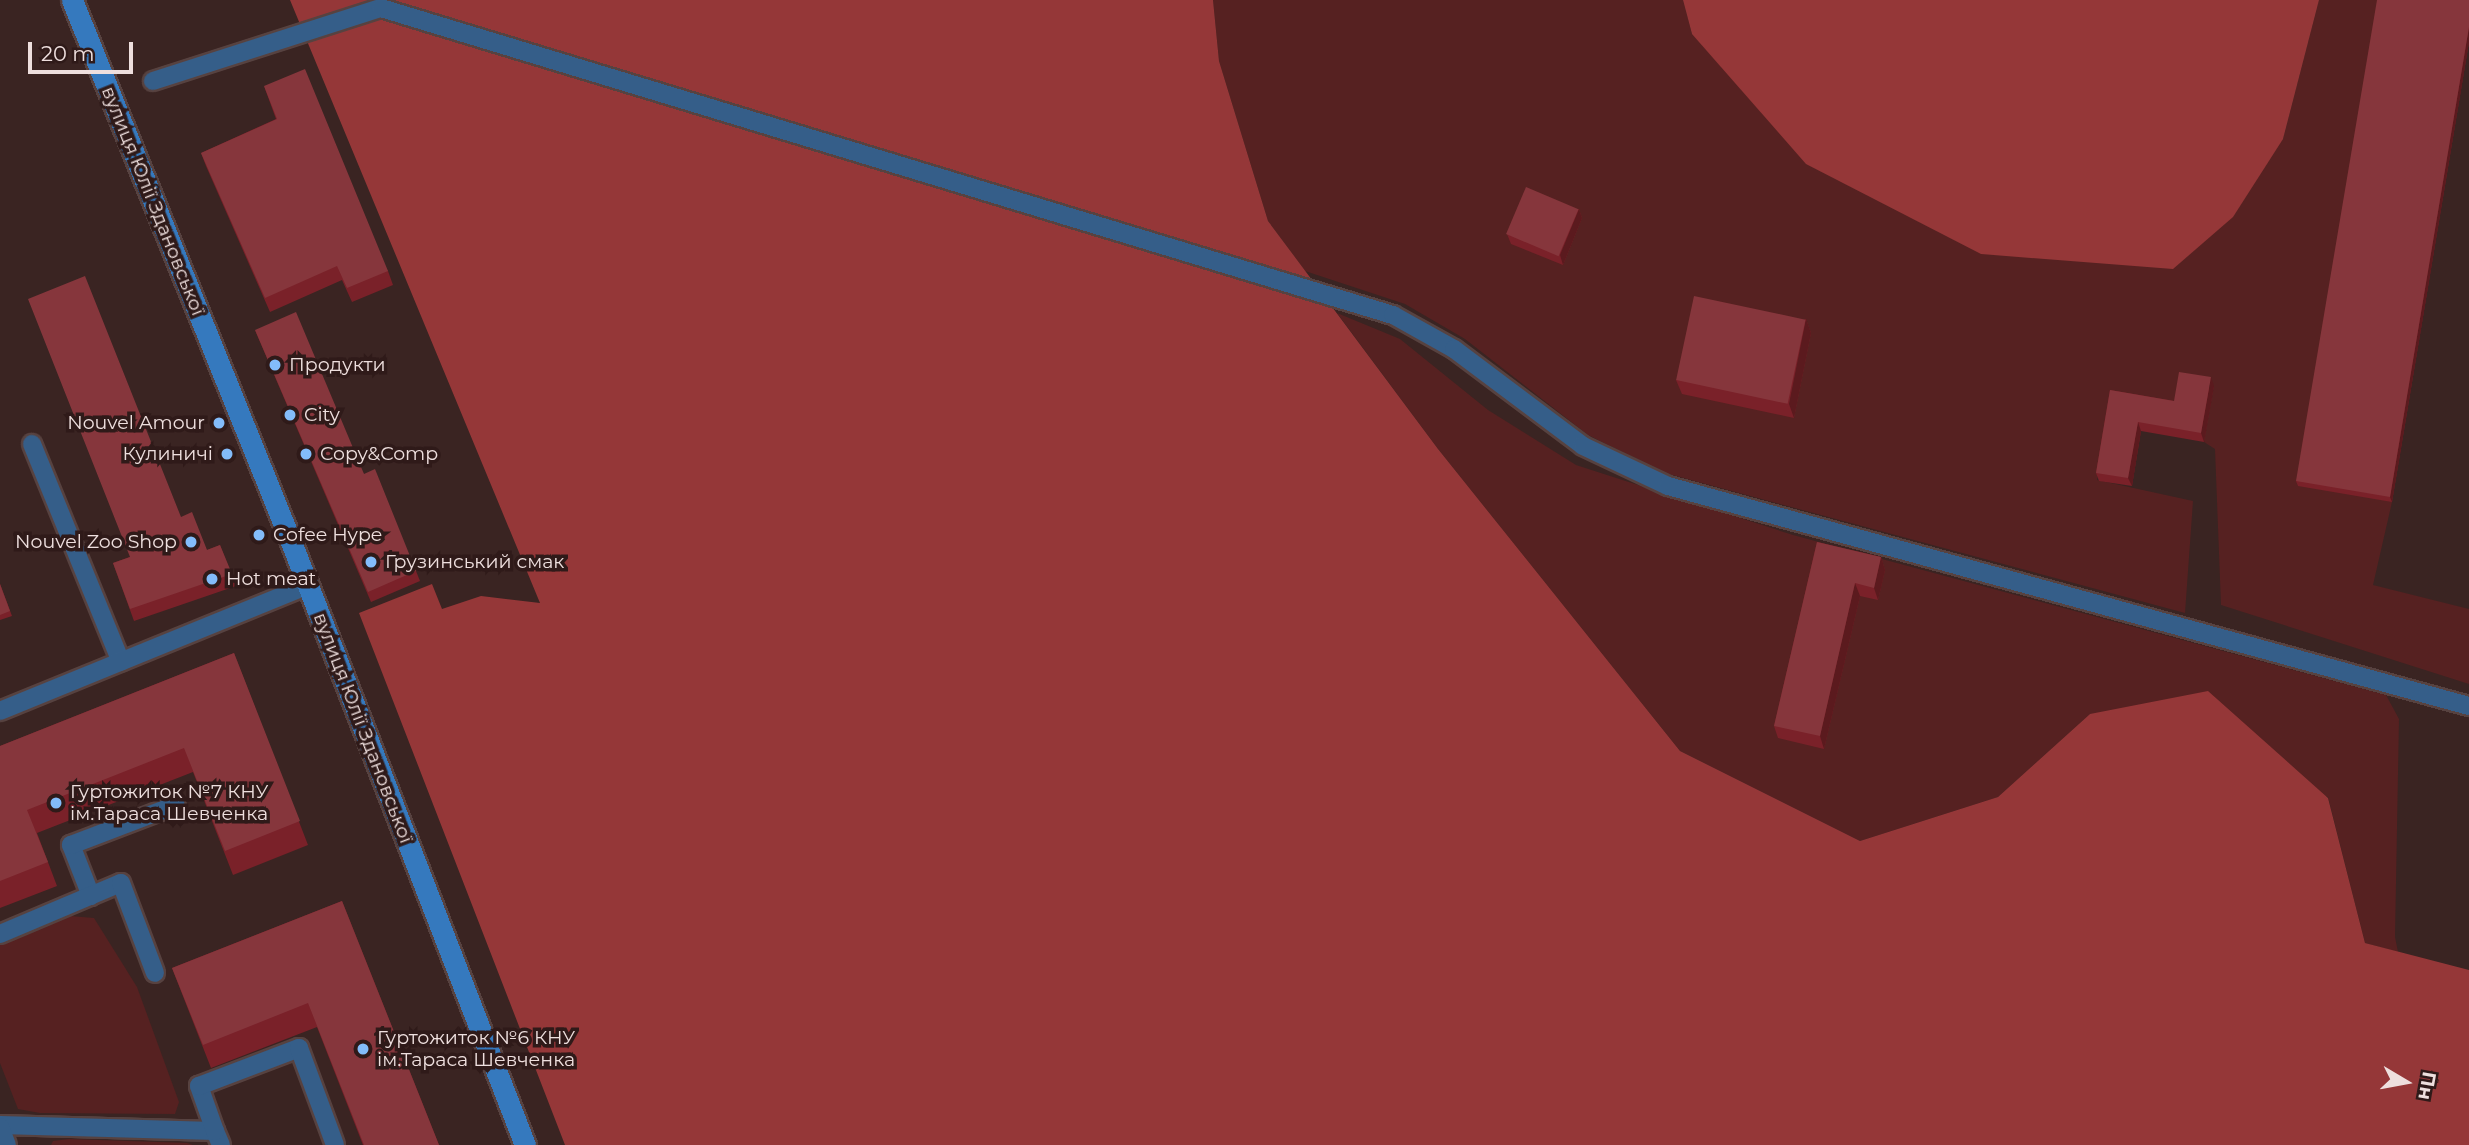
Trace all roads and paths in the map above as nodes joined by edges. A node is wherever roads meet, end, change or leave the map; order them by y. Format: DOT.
graph roads {
  1 [pos="72,0"];
  2 [pos="153,81"];
  3 [pos="32,444"];
  4 [pos="308,585"];
  5 [pos="121,662"];
  6 [pos="2469,706"];
  7 [pos="0,711"];
  8 [pos="176,805"];
  9 [pos="91,896"];
  10 [pos="0,934"];
  11 [pos="155,973"];
  12 [pos="0,1126"];
  13 [pos="218,1138"];
  14 [pos="7,1145"];
  15 [pos="335,1145"];
  16 [pos="525,1145"];
  1 -- 4 [label="street, вулиця Юлії Здановської"];
  2 -- 6 [label="lane"];
  3 -- 5 [label="lane"];
  4 -- 5 [label="lane"];
  4 -- 16 [label="street, вулиця Юлії Здановської"];
  5 -- 7 [label="lane"];
  8 -- 9 [label="lane"];
  9 -- 10 [label="lane"];
  9 -- 11 [label="lane"];
  12 -- 13 [label="lane"];
  12 -- 14 [label="lane"];
  13 -- 15 [label="lane"];
}
